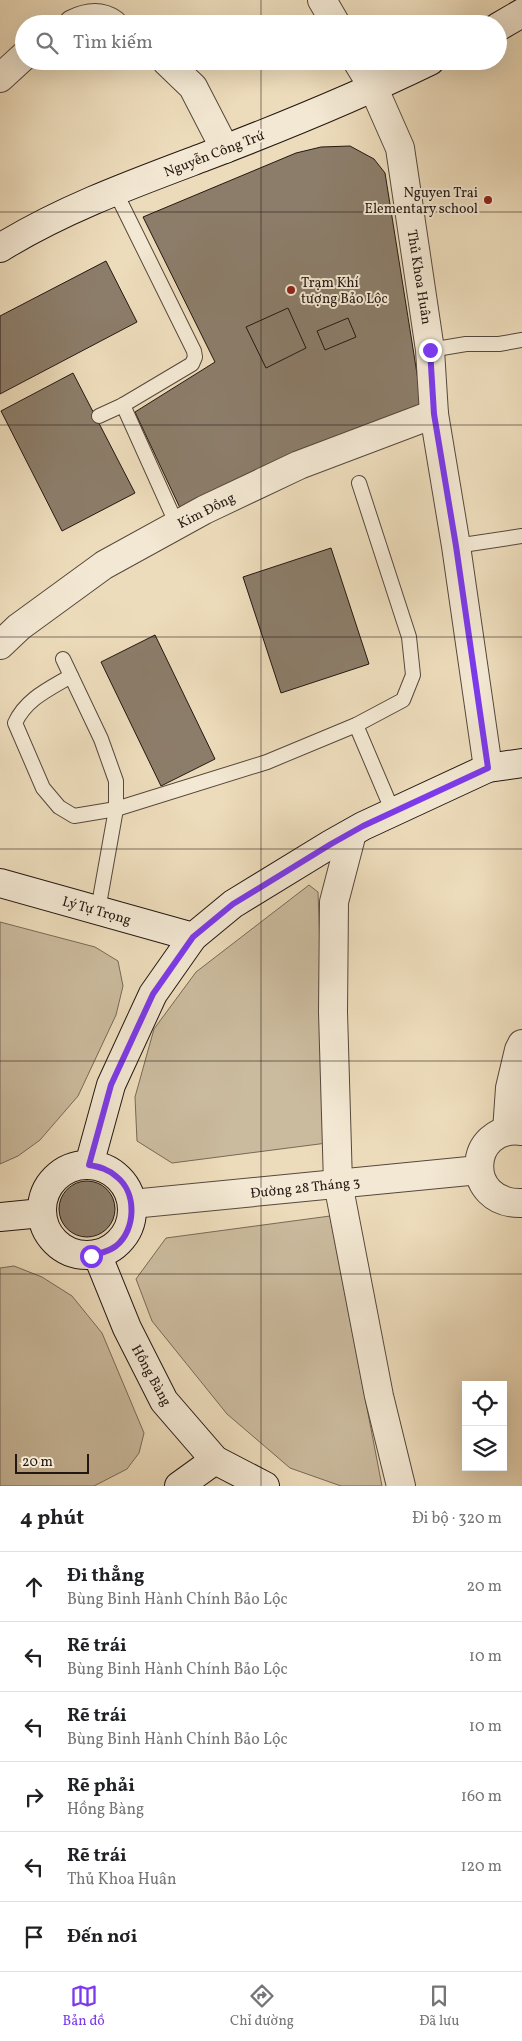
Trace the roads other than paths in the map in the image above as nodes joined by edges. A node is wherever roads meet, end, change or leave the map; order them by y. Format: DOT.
graph roads {
  1 [pos="322,0"];
  2 [pos="522,14"];
  3 [pos="331,15"];
  4 [pos="507,22"];
  5 [pos="15,64"];
  6 [pos="175,70"];
  7 [pos="363,70"];
  8 [pos="412,70"];
  9 [pos="0,78"];
  10 [pos="374,89"];
  11 [pos="225,149"];
  12 [pos="115,191"];
  13 [pos="0,248"];
  14 [pos="522,340"];
  15 [pos="430,350"];
  16 [pos="122,405"];
  17 [pos="434,414"];
  18 [pos="99,416"];
  19 [pos="359,483"];
  20 [pos="178,525"];
  21 [pos="522,536"];
  22 [pos="456,546"];
  23 [pos="0,645"];
  24 [pos="62,659"];
  25 [pos="71,676"];
  26 [pos="356,725"];
  27 [pos="522,763"];
  28 [pos="488,768"];
  29 [pos="116,809"];
  30 [pos="393,812"];
  31 [pos="352,833"];
  32 [pos="0,883"];
  33 [pos="98,910"];
  34 [pos="193,937"];
  35 [pos="522,1044"];
  36 [pos="514,1131"];
  37 [pos="89,1165"];
  38 [pos="478,1170"];
  39 [pos="338,1184"];
  40 [pos="522,1203"];
  41 [pos="132,1204"];
  42 [pos="42,1213"];
  43 [pos="0,1217"];
  44 [pos="97,1254"];
  45 [pos="215,1460"];
  46 [pos="179,1486"];
  47 [pos="265,1486"];
  48 [pos="401,1486"];
  1 -- 3 [label="street"];
  2 -- 4 [label="street"];
  5 -- 9 [label="street"];
  6 -- 11 [label="street"];
  7 -- 10 [label="street, Thủ Khoa Huân"];
  8 -- 10 [label="street, Nguyễn Công Trứ"];
  10 -- 11 [label="street, Nguyễn Công Trứ"];
  10 -- 15 [label="street, Thủ Khoa Huân"];
  11 -- 12 [label="street, Nguyễn Công Trứ"];
  12 -- 13 [label="street, Nguyễn Công Trứ"];
  12 -- 16 [label="lane"];
  14 -- 15 [label="lane"];
  15 -- 17 [label="street, Thủ Khoa Huân"];
  16 -- 18 [label="lane"];
  16 -- 20 [label="lane"];
  17 -- 20 [label="street, Kim Đồng"];
  17 -- 22 [label="street, Thủ Khoa Huân"];
  19 -- 26 [label="lane"];
  20 -- 23 [label="street, Kim Đồng"];
  21 -- 22 [label="lane"];
  22 -- 28 [label="street, Thủ Khoa Huân"];
  24 -- 25 [label="lane"];
  25 -- 29 [label="lane"];
  25 -- 29 [label="lane"];
  26 -- 29 [label="lane"];
  26 -- 30 [label="lane"];
  27 -- 28 [label="street"];
  28 -- 30 [label="street"];
  29 -- 33 [label="lane"];
  30 -- 31 [label="street"];
  31 -- 34 [label="street"];
  31 -- 39 [label="street"];
  32 -- 33 [label="street, Lý Tự Trọng"];
  33 -- 34 [label="street, Lý Tự Trọng"];
  34 -- 37 [label="street"];
  35 -- 36 [label="street"];
  36 -- 38 [label="street"];
  37 -- 41 [label="street"];
  37 -- 42 [label="street"];
  38 -- 39 [label="street, Đường 28 Tháng 3"];
  38 -- 40 [label="street"];
  39 -- 41 [label="street, Đường 28 Tháng 3"];
  39 -- 48 [label="street"];
  41 -- 44 [label="street"];
  42 -- 43 [label="street"];
  42 -- 44 [label="street"];
  44 -- 45 [label="street, Hồng Bàng"];
  45 -- 46 [label="street"];
  45 -- 47 [label="street, Hồng Bàng"];
}
